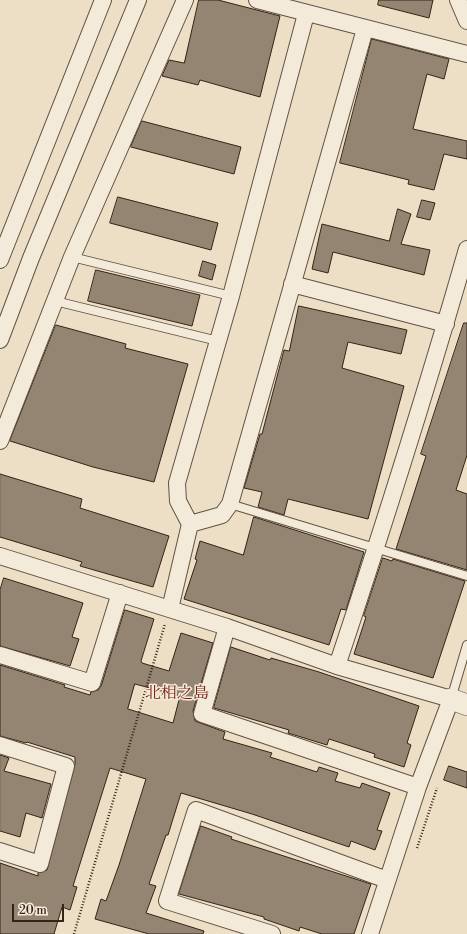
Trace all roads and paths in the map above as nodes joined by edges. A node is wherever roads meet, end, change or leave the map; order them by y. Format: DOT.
graph roads {
  1 [pos="103,0"];
  2 [pos="138,0"];
  3 [pos="185,0"];
  4 [pos="257,0"];
  5 [pos="458,0"];
  6 [pos="306,14"];
  7 [pos="467,21"];
  8 [pos="365,29"];
  9 [pos="467,54"];
  10 [pos="467,249"];
  11 [pos="72,257"];
  12 [pos="0,260"];
  13 [pos="292,284"];
  14 [pos="231,296"];
  15 [pos="55,301"];
  16 [pos="446,324"];
  17 [pos="0,340"];
  18 [pos="218,342"];
  19 [pos="0,441"];
  20 [pos="230,504"];
  21 [pos="190,524"];
  22 [pos="376,548"];
  23 [pos="0,556"];
  24 [pos="467,576"];
  25 [pos="120,593"];
  26 [pos="170,609"];
  27 [pos="227,627"];
  28 [pos="467,645"];
  29 [pos="0,655"];
  30 [pos="337,666"];
  31 [pos="459,702"];
  32 [pos="0,745"];
  33 [pos="438,786"];
  34 [pos="418,787"];
  35 [pos="0,851"];
  36 [pos="416,852"];
  37 [pos="387,880"];
  38 [pos="74,934"];
  39 [pos="272,934"];
  40 [pos="370,934"];
  1 -- 12 [label="street"];
  2 -- 17 [label="street"];
  3 -- 11 [label="street"];
  4 -- 6 [label="street"];
  5 -- 7 [label="street"];
  6 -- 8 [label="street"];
  6 -- 14 [label="street"];
  8 -- 9 [label="street"];
  8 -- 13 [label="street"];
  10 -- 16 [label="street"];
  11 -- 14 [label="lane"];
  11 -- 15 [label="street"];
  13 -- 16 [label="street"];
  13 -- 20 [label="street"];
  14 -- 18 [label="street"];
  15 -- 18 [label="lane"];
  15 -- 19 [label="street"];
  16 -- 22 [label="street"];
  18 -- 21 [label="street"];
  20 -- 21 [label="street"];
  20 -- 22 [label="lane"];
  21 -- 26 [label="street"];
  22 -- 24 [label="lane"];
  22 -- 30 [label="street"];
  23 -- 25 [label="street"];
  25 -- 26 [label="street"];
  25 -- 29 [label="street"];
  26 -- 27 [label="street"];
  26 -- 38 [label="path"];
  27 -- 30 [label="street"];
  27 -- 34 [label="street"];
  28 -- 31 [label="lane"];
  30 -- 31 [label="street"];
  31 -- 34 [label="street"];
  32 -- 35 [label="street"];
  33 -- 36 [label="path"];
  34 -- 37 [label="street"];
  37 -- 39 [label="street"];
  37 -- 40 [label="street"];
}
